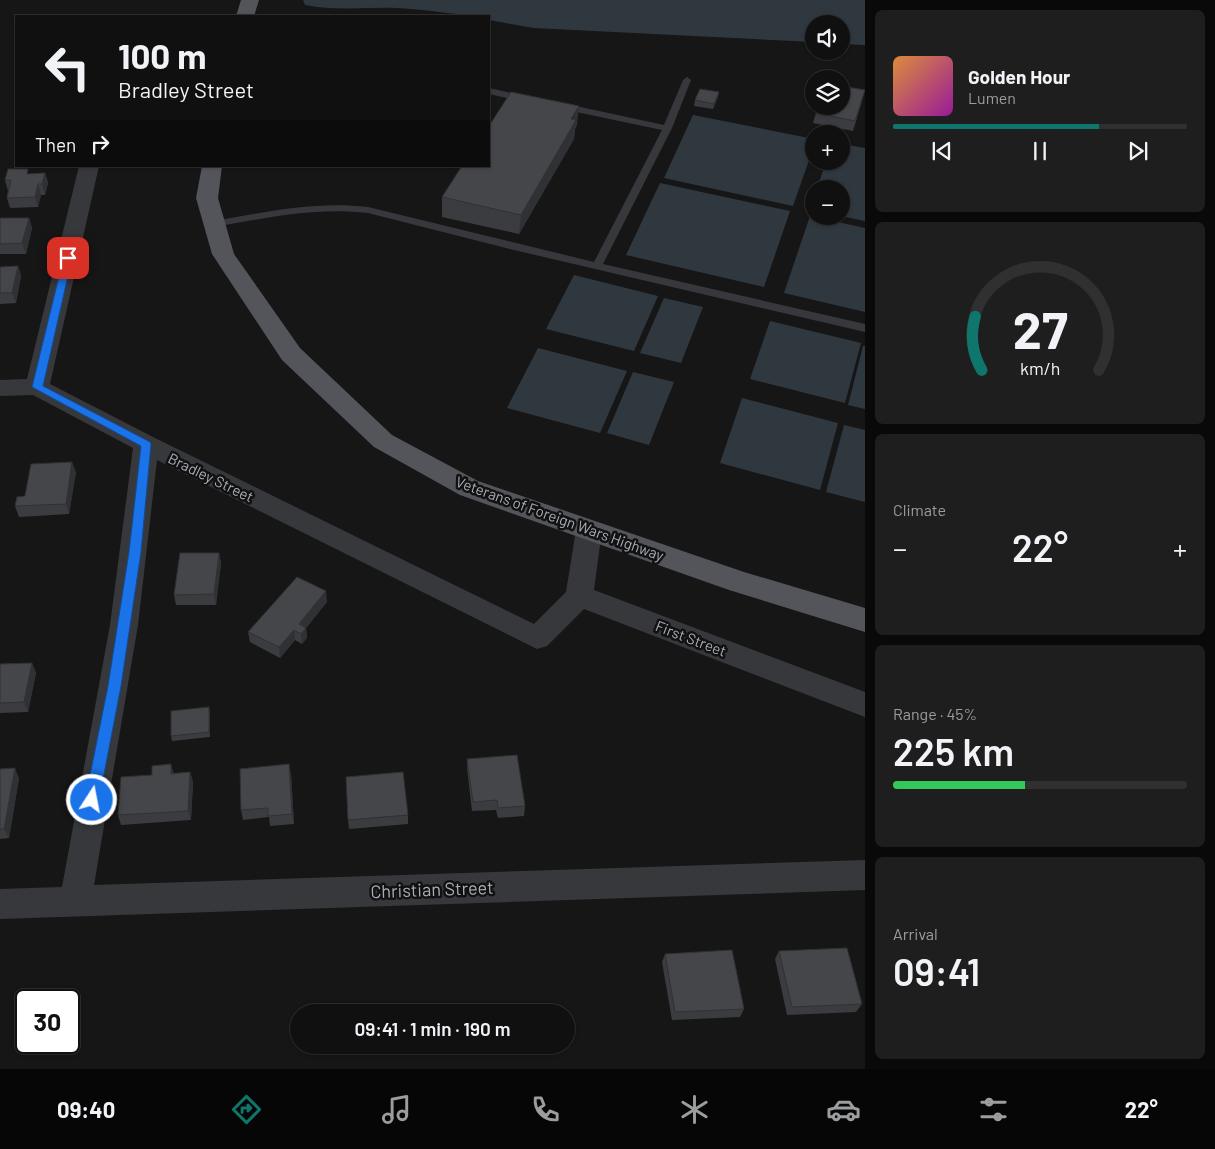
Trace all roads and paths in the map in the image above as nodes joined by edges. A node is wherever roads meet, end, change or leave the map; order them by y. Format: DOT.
graph roads {
  1 [pos="687,80"];
  2 [pos="490,91"];
  3 [pos="536,101"];
  4 [pos="554,105"];
  5 [pos="667,128"];
  6 [pos="89,167"];
  7 [pos="212,167"];
  8 [pos="214,224"];
  9 [pos="597,266"];
  10 [pos="865,328"];
  11 [pos="37,387"];
  12 [pos="0,388"];
  13 [pos="146,444"];
  14 [pos="588,530"];
  15 [pos="579,596"];
  16 [pos="865,620"];
  17 [pos="865,705"];
  18 [pos="865,875"];
  19 [pos="76,901"];
  20 [pos="0,904"];
  1 -- 5 [label="lane"];
  2 -- 3 [label="lane"];
  4 -- 5 [label="lane"];
  5 -- 9 [label="lane"];
  6 -- 11 [label="street"];
  7 -- 8 [label="main road, Veterans of Foreign Wars Highway"];
  8 -- 9 [label="lane"];
  8 -- 14 [label="main road, Veterans of Foreign Wars Highway"];
  9 -- 10 [label="lane"];
  11 -- 12 [label="street"];
  11 -- 13 [label="street, Bradley Street"];
  13 -- 15 [label="street, Bradley Street"];
  13 -- 19 [label="street"];
  14 -- 15 [label="street"];
  14 -- 16 [label="main road, Veterans of Foreign Wars Highway"];
  15 -- 17 [label="street, First Street"];
  18 -- 19 [label="street, Christian Street"];
  19 -- 20 [label="street, Christian Street"];
}
